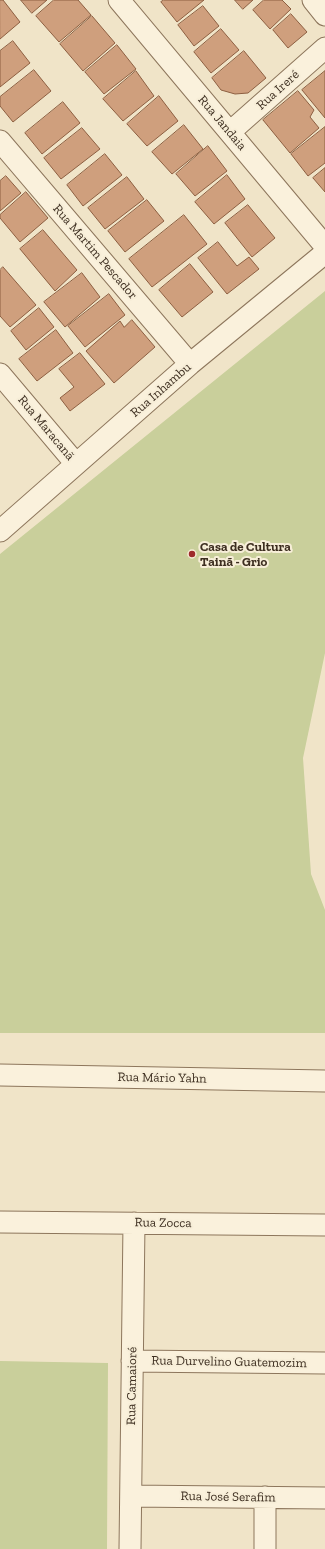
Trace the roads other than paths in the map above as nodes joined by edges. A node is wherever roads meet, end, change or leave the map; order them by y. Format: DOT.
graph roads {
  1 [pos="119,0"];
  2 [pos="313,0"];
  3 [pos="325,15"];
  4 [pos="325,48"];
  5 [pos="230,132"];
  6 [pos="0,141"];
  7 [pos="325,246"];
  8 [pos="325,253"];
  9 [pos="190,364"];
  10 [pos="0,374"];
  11 [pos="76,464"];
  12 [pos="0,531"];
  13 [pos="0,1075"];
  14 [pos="325,1081"];
  15 [pos="0,1222"];
  16 [pos="134,1223"];
  17 [pos="325,1225"];
  18 [pos="132,1361"];
  19 [pos="325,1363"];
  20 [pos="131,1496"];
  21 [pos="265,1497"];
  22 [pos="325,1498"];
  23 [pos="130,1549"];
  24 [pos="265,1549"];
  1 -- 5 [label="street, Rua Jandaia"];
  2 -- 3 [label="street"];
  4 -- 5 [label="street, Rua Ireré"];
  5 -- 7 [label="street, Rua Jandaia"];
  6 -- 9 [label="street, Rua Martim Pescador"];
  8 -- 9 [label="street, Rua Inhambu"];
  9 -- 11 [label="street, Rua Inhambu"];
  10 -- 11 [label="street, Rua Maracanã"];
  11 -- 12 [label="street, Rua Inhambu"];
  13 -- 14 [label="street, Rua Mário Yahn"];
  15 -- 16 [label="street, Rua Zocca"];
  16 -- 17 [label="street, Rua Zocca"];
  16 -- 18 [label="street, Rua Camaioré"];
  18 -- 19 [label="street, Rua Durvelino Guatemozim"];
  18 -- 20 [label="street, Rua Camaioré"];
  20 -- 21 [label="street, Rua José Serafim"];
  20 -- 23 [label="street, Rua Camaioré"];
  21 -- 22 [label="street, Rua José Serafim"];
  21 -- 24 [label="street"];
}
